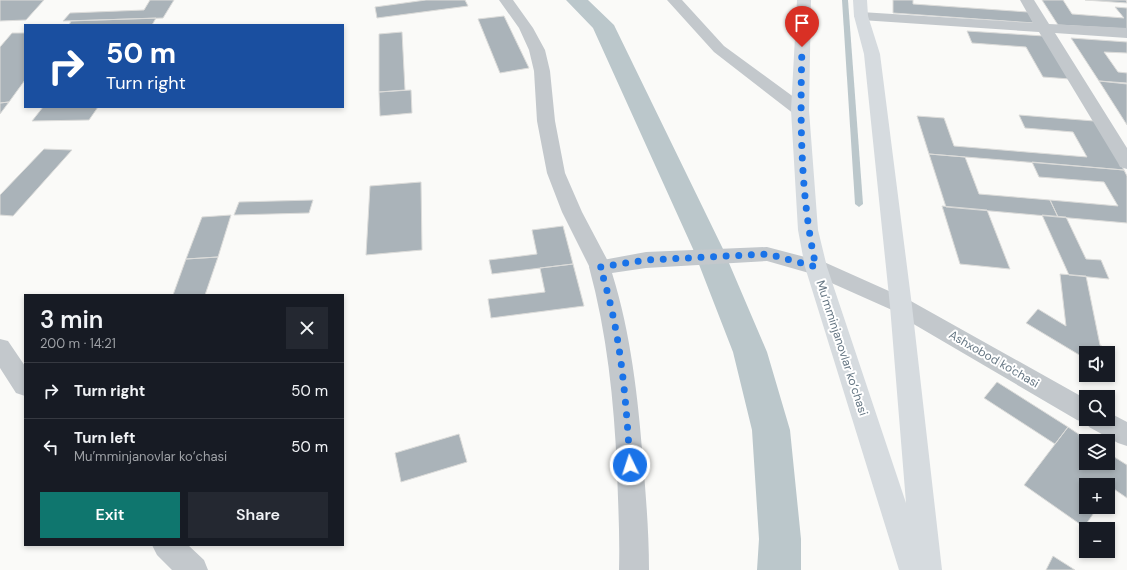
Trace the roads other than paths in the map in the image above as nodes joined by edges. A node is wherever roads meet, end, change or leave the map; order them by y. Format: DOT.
graph roads {
  1 [pos="506,0"];
  2 [pos="674,0"];
  3 [pos="804,0"];
  4 [pos="1027,0"];
  5 [pos="860,8"];
  6 [pos="1044,29"];
  7 [pos="1127,34"];
  8 [pos="800,110"];
  9 [pos="1127,163"];
  10 [pos="600,267"];
  11 [pos="816,267"];
  12 [pos="901,306"];
  13 [pos="0,348"];
  14 [pos="24,384"];
  15 [pos="1079,408"];
  16 [pos="1111,426"];
  17 [pos="1127,435"];
  18 [pos="168,546"];
  19 [pos="193,570"];
  20 [pos="634,570"];
  21 [pos="914,570"];
  22 [pos="927,570"];
  1 -- 10 [label="street"];
  2 -- 8 [label="street"];
  3 -- 8 [label="main road, Mu’mminjanovlar ko‘chasi"];
  4 -- 6 [label="street"];
  5 -- 6 [label="street"];
  5 -- 12 [label="main road"];
  6 -- 7 [label="street"];
  6 -- 9 [label="street"];
  8 -- 11 [label="main road, Mu’mminjanovlar ko‘chasi"];
  10 -- 11 [label="street, Ashxobod ko'chasi"];
  10 -- 20 [label="street"];
  11 -- 12 [label="street, Ashxobod ko'chasi"];
  11 -- 21 [label="main road, Mu’mminjanovlar ko‘chasi"];
  12 -- 15 [label="street, Ashxobod ko'chasi"];
  12 -- 22 [label="main road"];
  13 -- 14 [label="street"];
  16 -- 17 [label="street"];
  18 -- 19 [label="street"];
}
